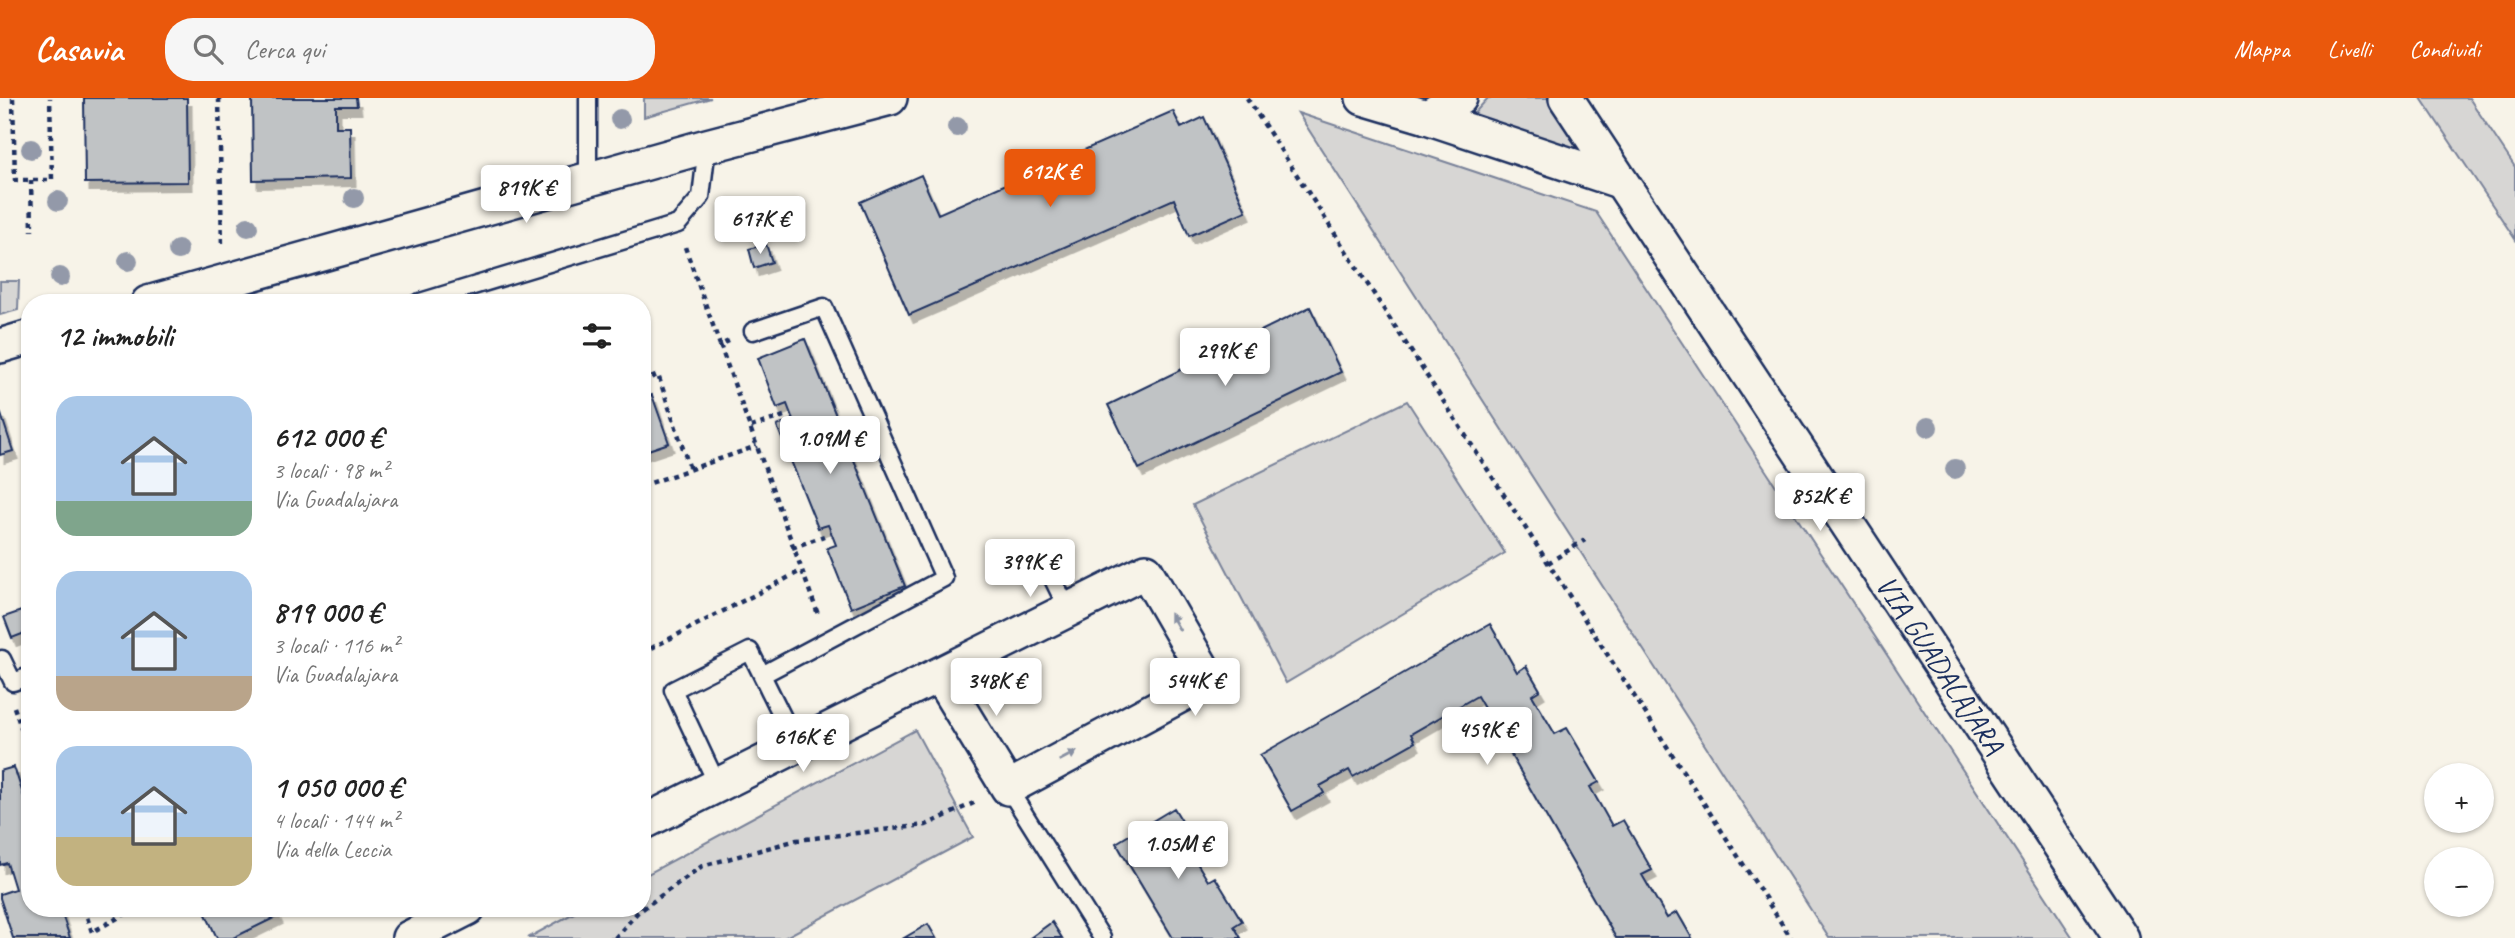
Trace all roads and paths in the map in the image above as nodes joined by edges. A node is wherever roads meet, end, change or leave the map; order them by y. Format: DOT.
graph roads {
  1 [pos="13,98"];
  2 [pos="50,98"];
  3 [pos="219,98"];
  4 [pos="588,98"];
  5 [pos="890,98"];
  6 [pos="1247,98"];
  7 [pos="1363,98"];
  8 [pos="1460,98"];
  9 [pos="1566,98"];
  10 [pos="1427,117"];
  11 [pos="706,146"];
  12 [pos="31,180"];
  13 [pos="588,180"];
  14 [pos="1619,181"];
  15 [pos="678,224"];
  16 [pos="32,231"];
  17 [pos="223,282"];
  18 [pos="180,294"];
  19 [pos="447,294"];
  20 [pos="753,331"];
  21 [pos="21,340"];
  22 [pos="720,345"];
  23 [pos="0,346"];
  24 [pos="651,377"];
  25 [pos="784,416"];
  26 [pos="751,427"];
  27 [pos="757,446"];
  28 [pos="690,469"];
  29 [pos="651,483"];
  30 [pos="824,536"];
  31 [pos="1585,541"];
  32 [pos="792,548"];
  33 [pos="1548,563"];
  34 [pos="1046,565"];
  35 [pos="801,571"];
  36 [pos="1068,610"];
  37 [pos="827,640"];
  38 [pos="651,648"];
  39 [pos="0,660"];
  40 [pos="762,675"];
  41 [pos="939,675"];
  42 [pos="21,679"];
  43 [pos="13,682"];
  44 [pos="21,728"];
  45 [pos="797,746"];
  46 [pos="718,786"];
  47 [pos="1008,788"];
  48 [pos="959,810"];
  49 [pos="651,819"];
  50 [pos="651,903"];
  51 [pos="87,917"];
  52 [pos="120,917"];
  53 [pos="452,917"];
  54 [pos="633,917"];
  55 [pos="421,935"];
  56 [pos="615,938"];
  57 [pos="1102,938"];
  58 [pos="1791,938"];
  59 [pos="2121,938"];
  1 -- 12 [label="path"];
  2 -- 12 [label="path"];
  3 -- 17 [label="path"];
  4 -- 13 [label="lane"];
  5 -- 11 [label="street"];
  6 -- 33 [label="path"];
  7 -- 10 [label="street"];
  8 -- 10 [label="street"];
  9 -- 14 [label="street, VIA GUADALAJARA"];
  10 -- 14 [label="street"];
  11 -- 13 [label="street"];
  11 -- 15 [label="lane"];
  12 -- 16 [label="path"];
  13 -- 17 [label="street"];
  14 -- 59 [label="street, VIA GUADALAJARA"];
  15 -- 19 [label="lane"];
  15 -- 22 [label="path"];
  17 -- 18 [label="street"];
  20 -- 22 [label="path"];
  20 -- 37 [label="lane"];
  21 -- 23 [label="street"];
  22 -- 26 [label="path"];
  24 -- 28 [label="path"];
  25 -- 26 [label="path"];
  26 -- 27 [label="path"];
  27 -- 28 [label="path"];
  27 -- 32 [label="path"];
  28 -- 29 [label="path"];
  30 -- 32 [label="path"];
  31 -- 33 [label="path"];
  32 -- 35 [label="path"];
  33 -- 58 [label="path"];
  34 -- 36 [label="lane"];
  35 -- 37 [label="path"];
  35 -- 38 [label="path"];
  36 -- 41 [label="street"];
  47 -- 36 [label="street, one-way"];
  37 -- 40 [label="lane"];
  39 -- 43 [label="lane"];
  40 -- 45 [label="lane"];
  40 -- 46 [label="lane"];
  41 -- 45 [label="street"];
  41 -- 47 [label="street"];
  42 -- 43 [label="lane"];
  43 -- 44 [label="path"];
  45 -- 46 [label="street"];
  46 -- 49 [label="street"];
  47 -- 57 [label="lane"];
  48 -- 50 [label="path"];
  51 -- 52 [label="path"];
  53 -- 55 [label="street"];
  54 -- 56 [label="path"];
}
